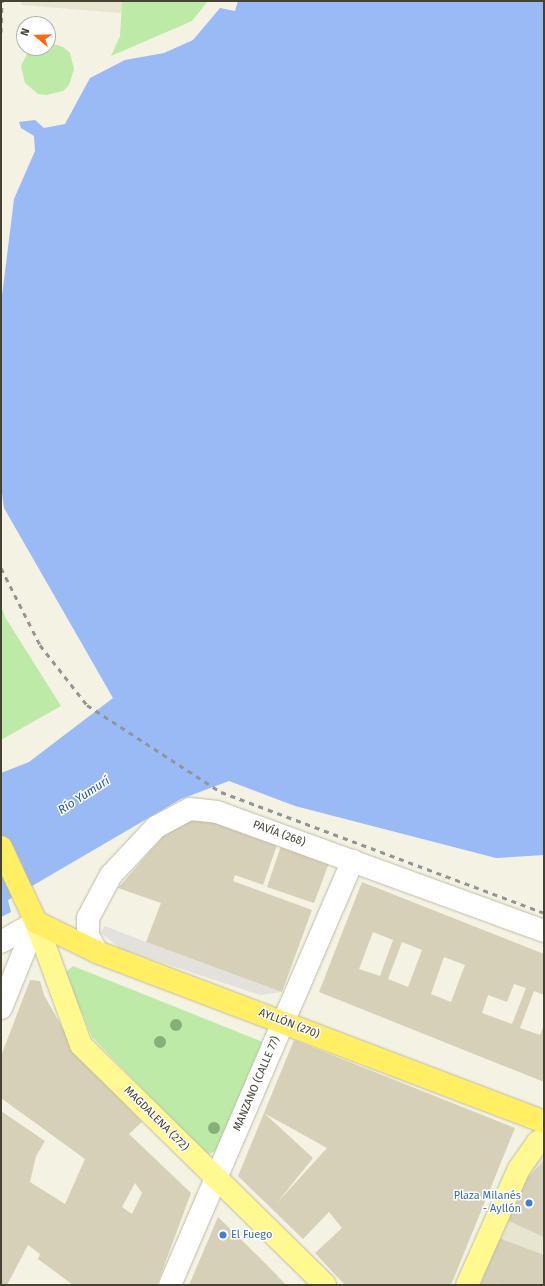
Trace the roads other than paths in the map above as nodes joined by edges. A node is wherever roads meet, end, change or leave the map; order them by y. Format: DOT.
graph roads {
  1 [pos="1,847"];
  2 [pos="353,861"];
  3 [pos="33,916"];
  4 [pos="544,931"];
  5 [pos="1,942"];
  6 [pos="97,952"];
  7 [pos="1,1008"];
  8 [pos="284,1021"];
  9 [pos="544,1122"];
  10 [pos="544,1138"];
  11 [pos="217,1178"];
  12 [pos="170,1285"];
  13 [pos="325,1285"];
  14 [pos="467,1285"];
  1 -- 3 [label="highway"];
  2 -- 4 [label="street, PAVÍA (268)"];
  2 -- 6 [label="street, PAVÍA (268)"];
  2 -- 8 [label="street, MANZANO (CALLE 77)"];
  3 -- 5 [label="street"];
  3 -- 6 [label="highway, AYLLÓN (270)"];
  3 -- 7 [label="street"];
  3 -- 11 [label="main road, MAGDALENA (272)"];
  6 -- 8 [label="highway, AYLLÓN (270)"];
  8 -- 9 [label="highway, AYLLÓN (270)"];
  8 -- 11 [label="street, MANZANO (CALLE 77)"];
  10 -- 14 [label="main road"];
  11 -- 12 [label="street, MANZANO (CALLE 77)"];
  11 -- 13 [label="main road, MAGDALENA (272)"];
}
